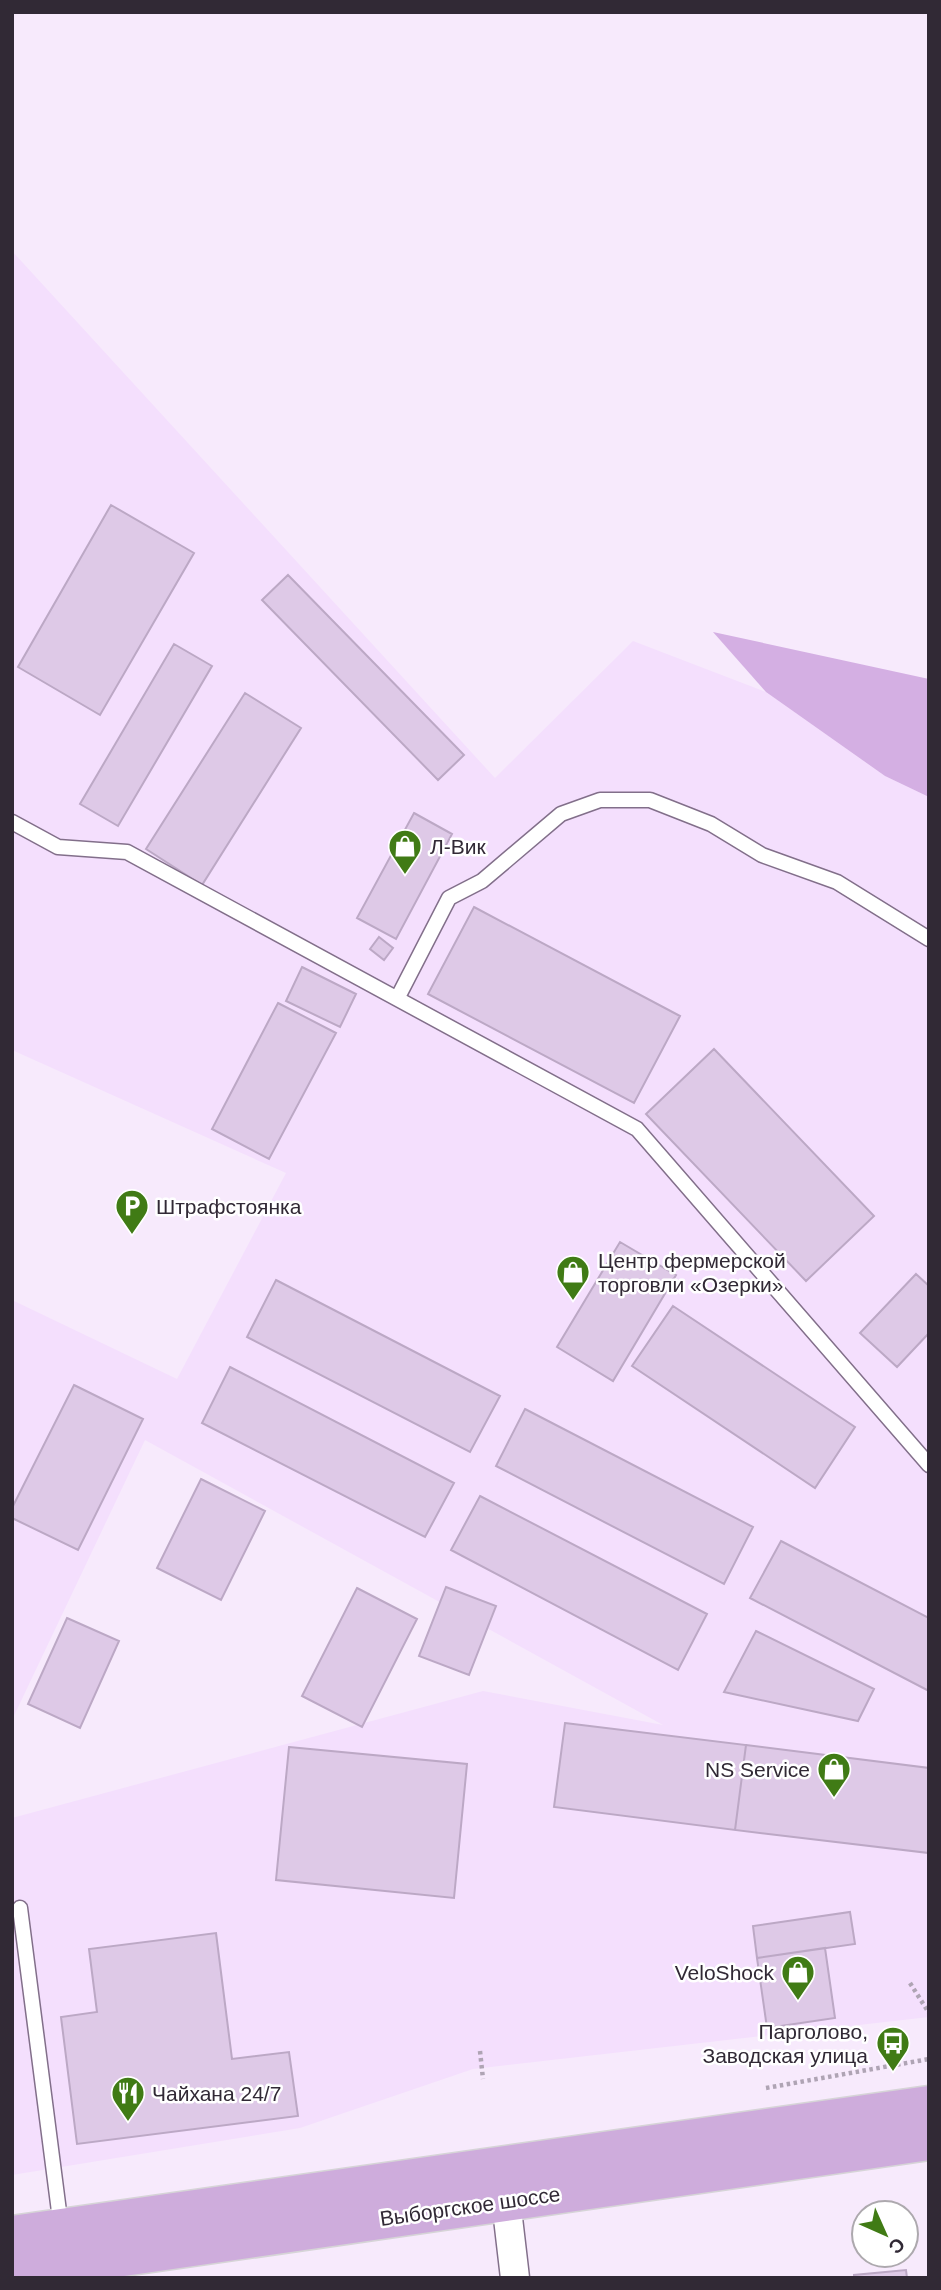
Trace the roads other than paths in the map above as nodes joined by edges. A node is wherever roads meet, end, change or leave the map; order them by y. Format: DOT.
graph roads {
  1 [pos="12,822"];
  2 [pos="929,939"];
  3 [pos="398,997"];
  4 [pos="929,1465"];
  5 [pos="20,1908"];
  6 [pos="929,2105"];
  7 [pos="929,2141"];
  8 [pos="506,2201"];
  9 [pos="61,2228"];
  10 [pos="12,2235"];
  11 [pos="12,2273"];
  12 [pos="515,2278"];
  1 -- 3 [label="lane"];
  2 -- 3 [label="lane"];
  3 -- 4 [label="lane"];
  5 -- 9 [label="lane"];
  6 -- 9 [label="main road, Выборгское шоссе"];
  7 -- 8 [label="main road, Выборгское шоссе"];
  8 -- 11 [label="main road, Выборгское шоссе"];
  8 -- 12 [label="street"];
  9 -- 10 [label="main road, Выборгское шоссе"];
}
